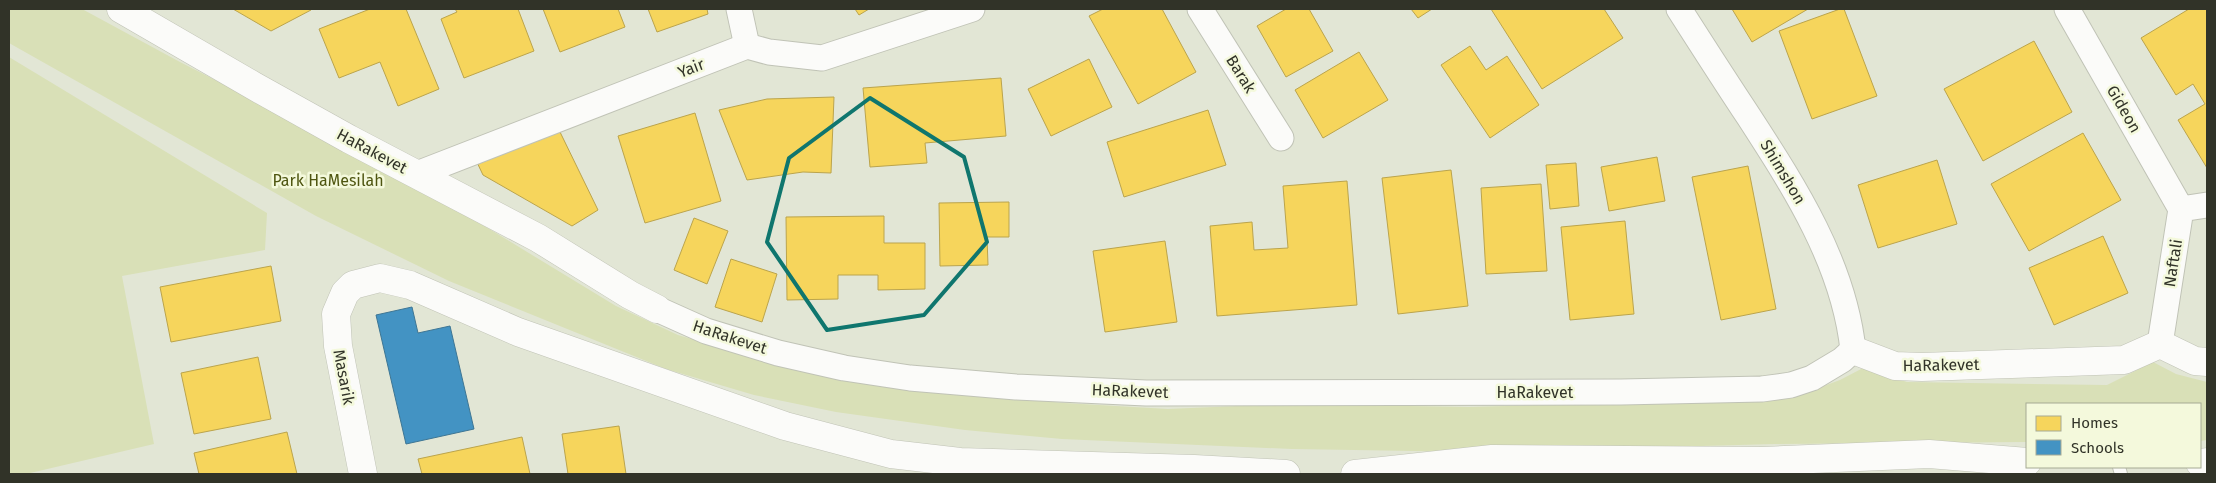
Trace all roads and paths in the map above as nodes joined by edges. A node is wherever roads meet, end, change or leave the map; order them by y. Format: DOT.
graph roads {
  1 [pos="122,9"];
  2 [pos="739,9"];
  3 [pos="972,9"];
  4 [pos="1200,9"];
  5 [pos="1679,9"];
  6 [pos="2067,9"];
  7 [pos="747,46"];
  8 [pos="1281,138"];
  9 [pos="417,174"];
  10 [pos="2207,205"];
  11 [pos="2181,209"];
  12 [pos="657,309"];
  13 [pos="2160,344"];
  14 [pos="1853,350"];
  15 [pos="2207,362"];
  16 [pos="2026,462"];
  17 [pos="1627,467"];
  18 [pos="363,474"];
  19 [pos="1286,474"];
  20 [pos="1354,474"];
  1 -- 9 [label="street, HaRakevet"];
  2 -- 7 [label="street"];
  3 -- 7 [label="street"];
  4 -- 8 [label="street, Barak"];
  5 -- 14 [label="street, Shimshon"];
  6 -- 11 [label="street, Gideon"];
  7 -- 9 [label="street, Yair"];
  9 -- 12 [label="street, HaRakevet"];
  10 -- 11 [label="street"];
  11 -- 13 [label="street, Naftali"];
  12 -- 14 [label="street, HaRakevet"];
  13 -- 14 [label="street, HaRakevet"];
  13 -- 15 [label="street"];
  16 -- 17 [label="street"];
  17 -- 20 [label="street"];
  18 -- 19 [label="street, Masarik"];
}
